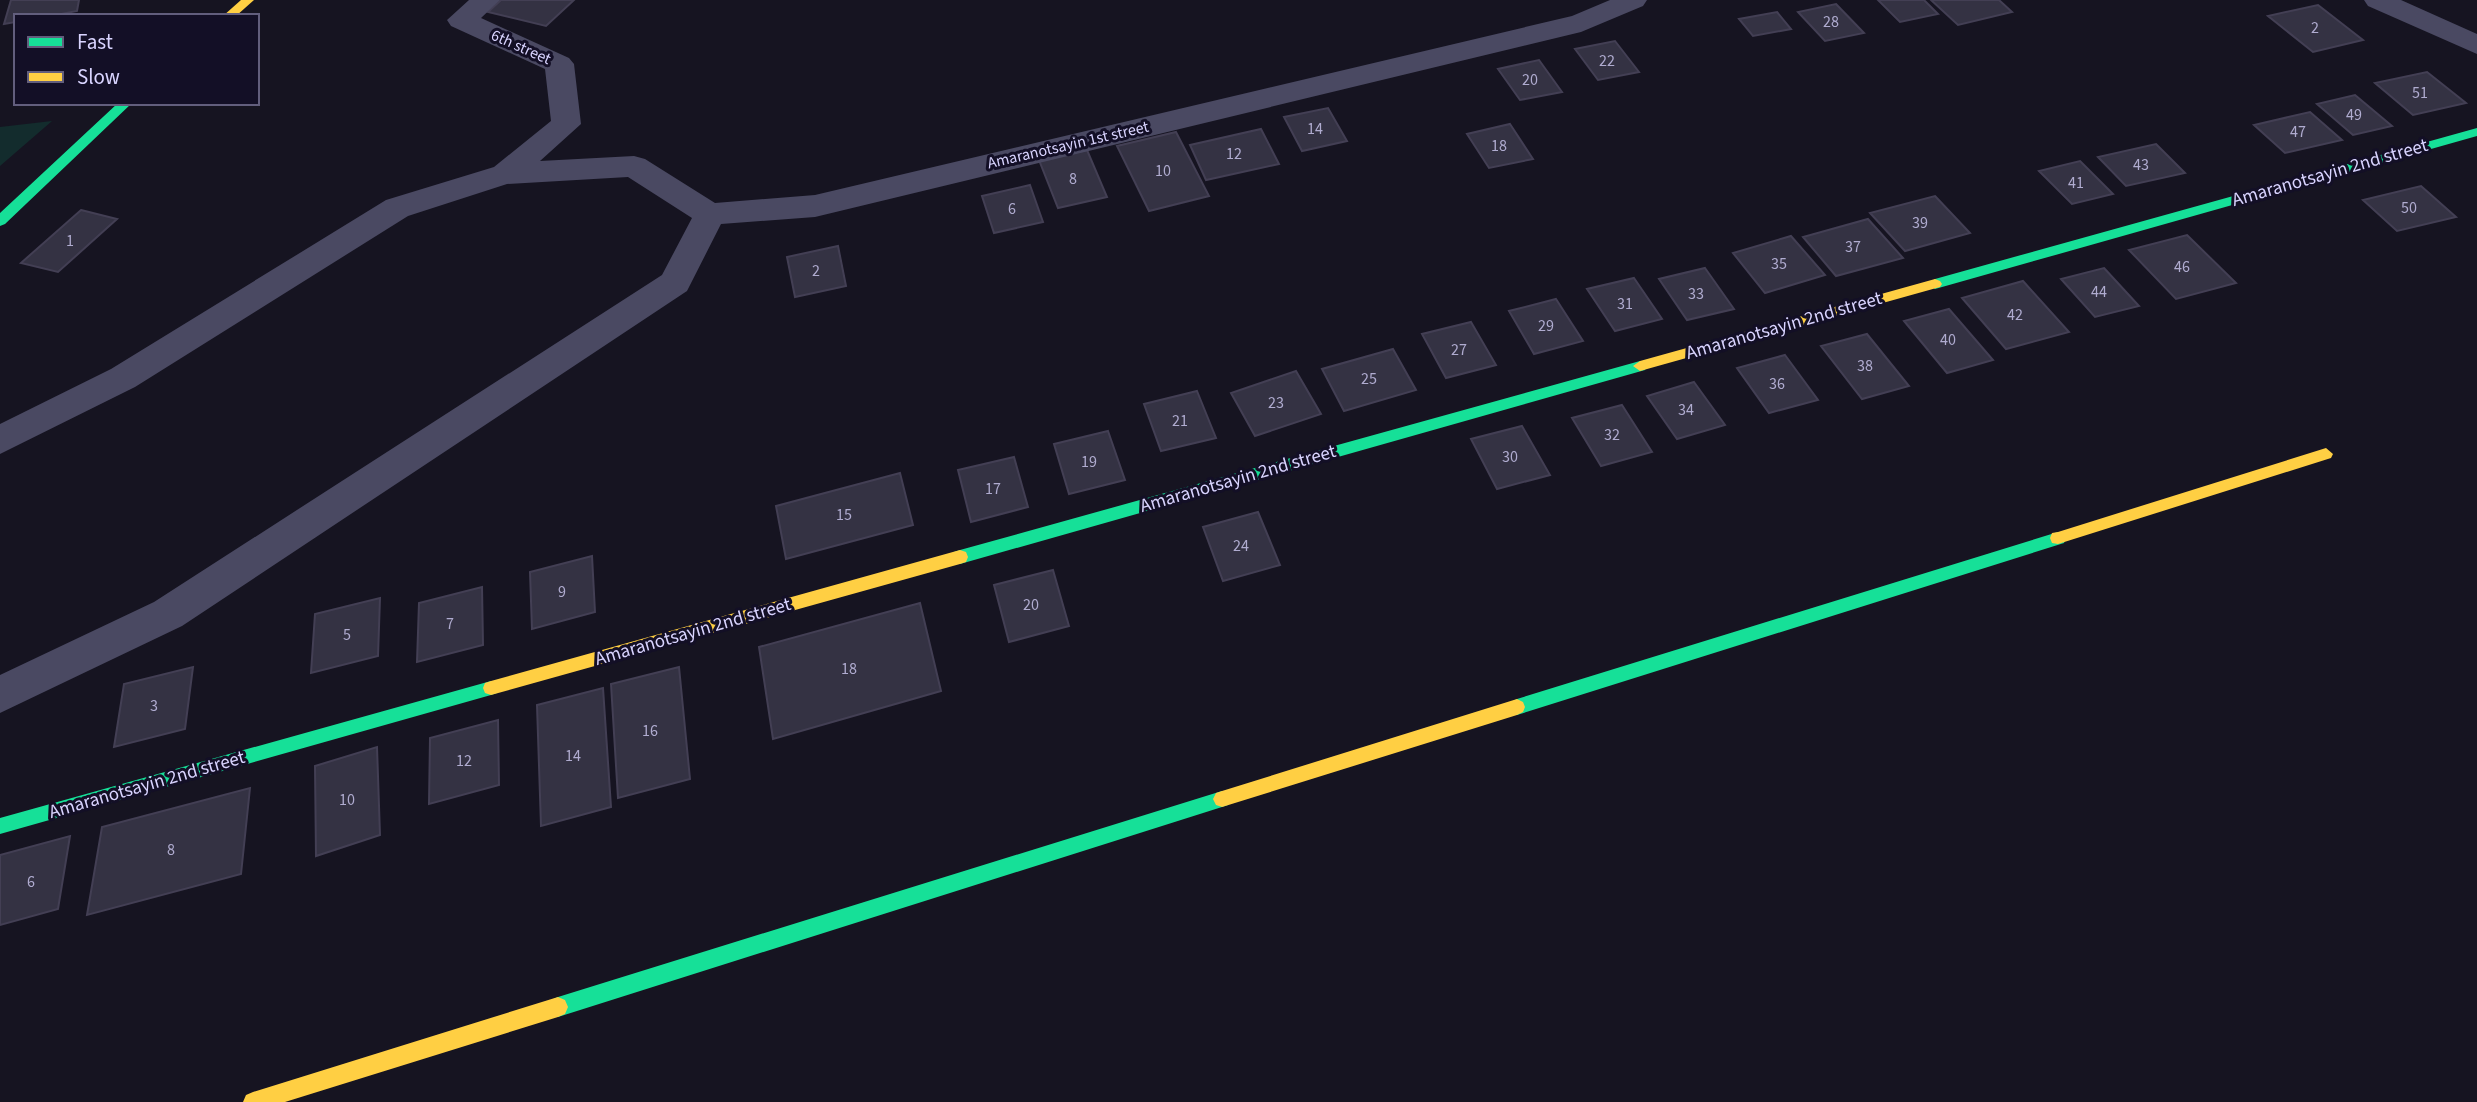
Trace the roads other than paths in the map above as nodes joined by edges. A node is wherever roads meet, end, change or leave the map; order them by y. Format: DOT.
graph roads {
  1 [pos="248,0"];
  2 [pos="486,0"];
  3 [pos="1633,0"];
  4 [pos="2378,0"];
  5 [pos="231,14"];
  6 [pos="2477,44"];
  7 [pos="125,105"];
  8 [pos="2477,132"];
  9 [pos="505,174"];
  10 [pos="710,214"];
  11 [pos="0,220"];
  12 [pos="0,440"];
  13 [pos="2326,454"];
  14 [pos="0,695"];
  15 [pos="0,826"];
  16 [pos="253,1102"];
  1 -- 5 [label="street"];
  2 -- 9 [label="street, 6th street"];
  3 -- 10 [label="street, Amaranotsayin 1st street"];
  4 -- 6 [label="street"];
  7 -- 11 [label="street"];
  8 -- 15 [label="street, Amaranotsayin 2nd street"];
  9 -- 10 [label="street"];
  9 -- 12 [label="street"];
  10 -- 14 [label="street"];
  13 -- 16 [label="street"];
}
